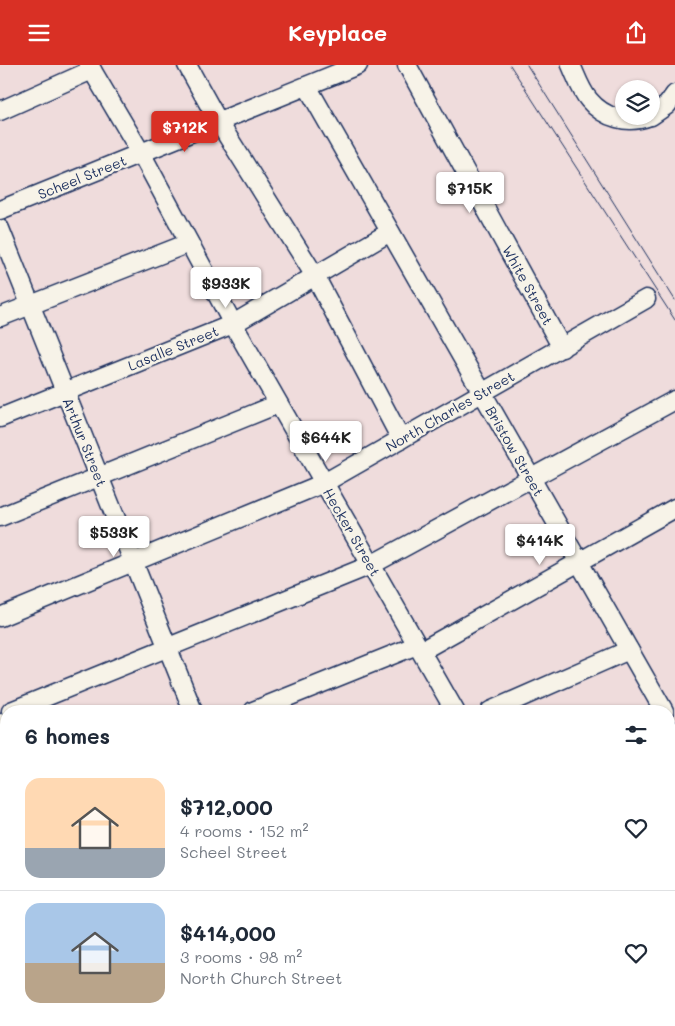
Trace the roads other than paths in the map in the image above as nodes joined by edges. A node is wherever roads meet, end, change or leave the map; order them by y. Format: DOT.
graph roads {
  1 [pos="188,65"];
  2 [pos="358,65"];
  3 [pos="407,65"];
  4 [pos="571,65"];
  5 [pos="91,67"];
  6 [pos="307,86"];
  7 [pos="675,94"];
  8 [pos="660,110"];
  9 [pos="0,111"];
  10 [pos="615,117"];
  11 [pos="218,121"];
  12 [pos="141,153"];
  13 [pos="0,210"];
  14 [pos="0,229"];
  15 [pos="390,232"];
  16 [pos="189,243"];
  17 [pos="315,276"];
  18 [pos="646,299"];
  19 [pos="31,306"];
  20 [pos="0,317"];
  21 [pos="233,324"];
  22 [pos="562,348"];
  23 [pos="65,392"];
  24 [pos="482,393"];
  25 [pos="675,400"];
  26 [pos="278,404"];
  27 [pos="0,418"];
  28 [pos="401,439"];
  29 [pos="99,476"];
  30 [pos="530,477"];
  31 [pos="324,483"];
  32 [pos="673,515"];
  33 [pos="0,517"];
  34 [pos="133,561"];
  35 [pos="579,563"];
  36 [pos="371,565"];
  37 [pos="0,617"];
  38 [pos="167,647"];
  39 [pos="419,648"];
  40 [pos="629,650"];
  41 [pos="26,705"];
  42 [pos="190,705"];
  43 [pos="269,705"];
  44 [pos="452,705"];
  45 [pos="504,705"];
  46 [pos="661,705"];
  1 -- 11 [label="street"];
  2 -- 6 [label="street, Scheel Street"];
  3 -- 22 [label="street, White Street"];
  4 -- 10 [label="street"];
  5 -- 9 [label="street"];
  5 -- 12 [label="street, Hecker Street"];
  6 -- 11 [label="street, Scheel Street"];
  6 -- 15 [label="street, Bristow Street"];
  7 -- 8 [label="street"];
  11 -- 12 [label="street, Scheel Street"];
  11 -- 17 [label="street"];
  12 -- 13 [label="street, Scheel Street"];
  12 -- 16 [label="street, Hecker Street"];
  14 -- 19 [label="street, Arthur Street"];
  15 -- 17 [label="street, Lasalle Street"];
  15 -- 24 [label="street, Bristow Street"];
  16 -- 19 [label="street"];
  16 -- 21 [label="street, Hecker Street"];
  17 -- 21 [label="street, Lasalle Street"];
  17 -- 28 [label="street"];
  18 -- 22 [label="street, North Charles Street"];
  19 -- 20 [label="street"];
  19 -- 23 [label="street, Arthur Street"];
  21 -- 23 [label="street, Lasalle Street"];
  21 -- 26 [label="street, Hecker Street"];
  22 -- 24 [label="street, North Charles Street"];
  23 -- 27 [label="street, Lasalle Street"];
  23 -- 29 [label="street, Arthur Street"];
  24 -- 28 [label="street, North Charles Street"];
  24 -- 30 [label="street, Bristow Street"];
  25 -- 30 [label="street"];
  26 -- 29 [label="street"];
  26 -- 31 [label="street, Hecker Street"];
  28 -- 31 [label="street, North Charles Street"];
  29 -- 33 [label="street"];
  29 -- 34 [label="street, Arthur Street"];
  30 -- 35 [label="street, Bristow Street"];
  30 -- 36 [label="street"];
  31 -- 34 [label="street, North Charles Street"];
  31 -- 36 [label="street, Hecker Street"];
  32 -- 35 [label="street"];
  34 -- 37 [label="street, North Charles Street"];
  34 -- 38 [label="street, Arthur Street"];
  35 -- 39 [label="street"];
  35 -- 40 [label="street, Bristow Street"];
  36 -- 38 [label="street"];
  36 -- 39 [label="street, Hecker Street"];
  38 -- 41 [label="street"];
  38 -- 42 [label="street, Arthur Street"];
  39 -- 43 [label="street"];
  39 -- 44 [label="street, Hecker Street"];
  40 -- 45 [label="street"];
  40 -- 46 [label="street, Bristow Street"];
}
